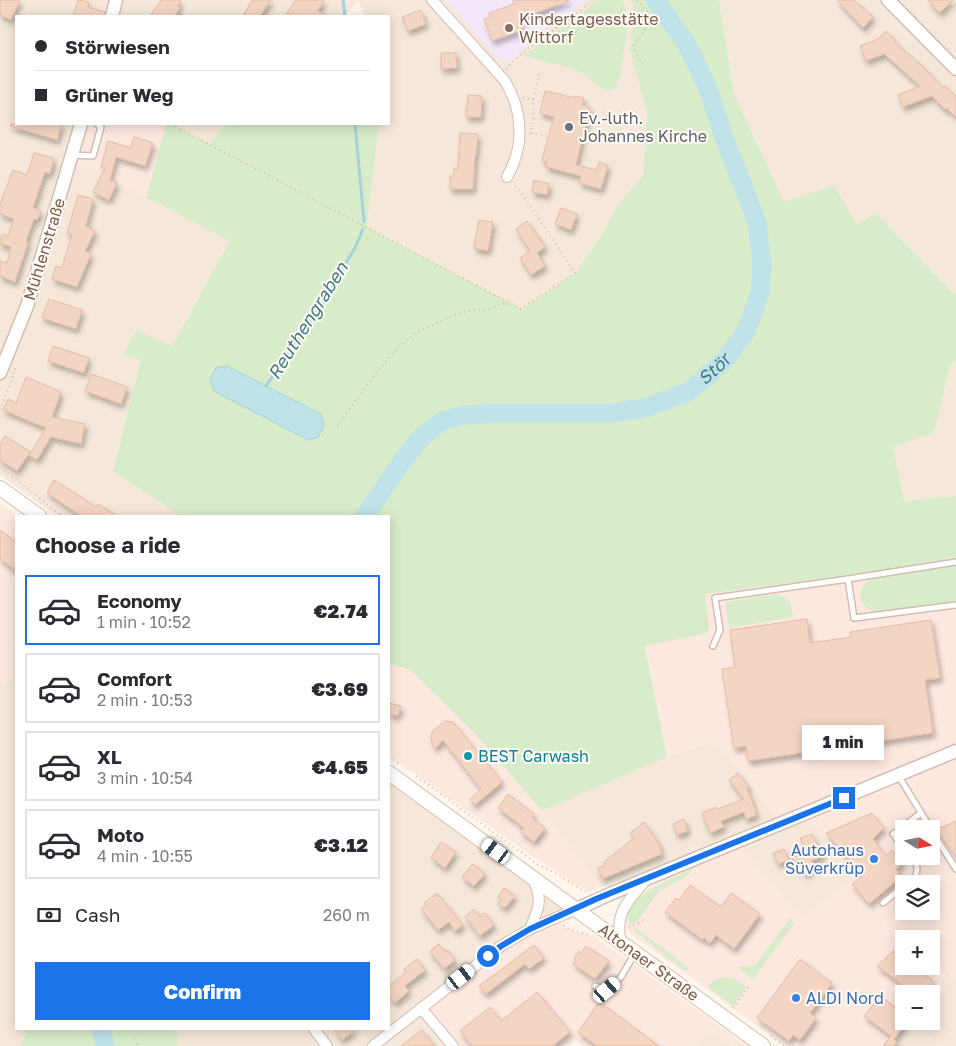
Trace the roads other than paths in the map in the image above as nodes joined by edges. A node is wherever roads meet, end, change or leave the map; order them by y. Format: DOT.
graph roads {
  1 [pos="116,0"];
  2 [pos="432,0"];
  3 [pos="888,0"];
  4 [pos="112,15"];
  5 [pos="956,70"];
  6 [pos="81,125"];
  7 [pos="99,125"];
  8 [pos="72,155"];
  9 [pos="507,177"];
  10 [pos="0,373"];
  11 [pos="0,488"];
  12 [pos="38,515"];
  13 [pos="956,562"];
  14 [pos="848,579"];
  15 [pos="956,605"];
  16 [pos="713,646"];
  17 [pos="956,751"];
  18 [pos="390,773"];
  19 [pos="898,775"];
  20 [pos="921,813"];
  21 [pos="912,820"];
  22 [pos="925,820"];
  23 [pos="940,843"];
  24 [pos="956,869"];
  25 [pos="533,878"];
  26 [pos="648,878"];
  27 [pos="895,893"];
  28 [pos="883,903"];
  29 [pos="577,909"];
  30 [pos="530,929"];
  31 [pos="626,938"];
  32 [pos="636,953"];
  33 [pos="595,986"];
  34 [pos="421,1008"];
  35 [pos="315,1030"];
  36 [pos="767,1041"];
  37 [pos="327,1046"];
  38 [pos="373,1046"];
  39 [pos="453,1046"];
  1 -- 4 [label="street"];
  2 -- 9 [label="street"];
  3 -- 5 [label="street"];
  6 -- 8 [label="street, Mühlenstraße"];
  7 -- 8 [label="lane"];
  8 -- 10 [label="street, Mühlenstraße"];
  11 -- 12 [label="main road"];
  13 -- 14 [label="lane"];
  14 -- 15 [label="lane"];
  14 -- 16 [label="lane"];
  17 -- 19 [label="street"];
  18 -- 25 [label="main road, Altonaer Straße"];
  19 -- 20 [label="lane"];
  19 -- 26 [label="street"];
  20 -- 21 [label="lane"];
  20 -- 22 [label="lane"];
  23 -- 24 [label="lane"];
  25 -- 29 [label="main road, Altonaer Straße"];
  25 -- 30 [label="street"];
  26 -- 29 [label="street"];
  26 -- 31 [label="street"];
  27 -- 28 [label="lane"];
  29 -- 30 [label="street"];
  29 -- 31 [label="main road, Altonaer Straße"];
  30 -- 34 [label="street"];
  31 -- 32 [label="main road, Altonaer Straße"];
  32 -- 33 [label="lane"];
  32 -- 36 [label="main road, Altonaer Straße"];
  34 -- 38 [label="street"];
  34 -- 39 [label="street"];
  35 -- 37 [label="street"];
}
